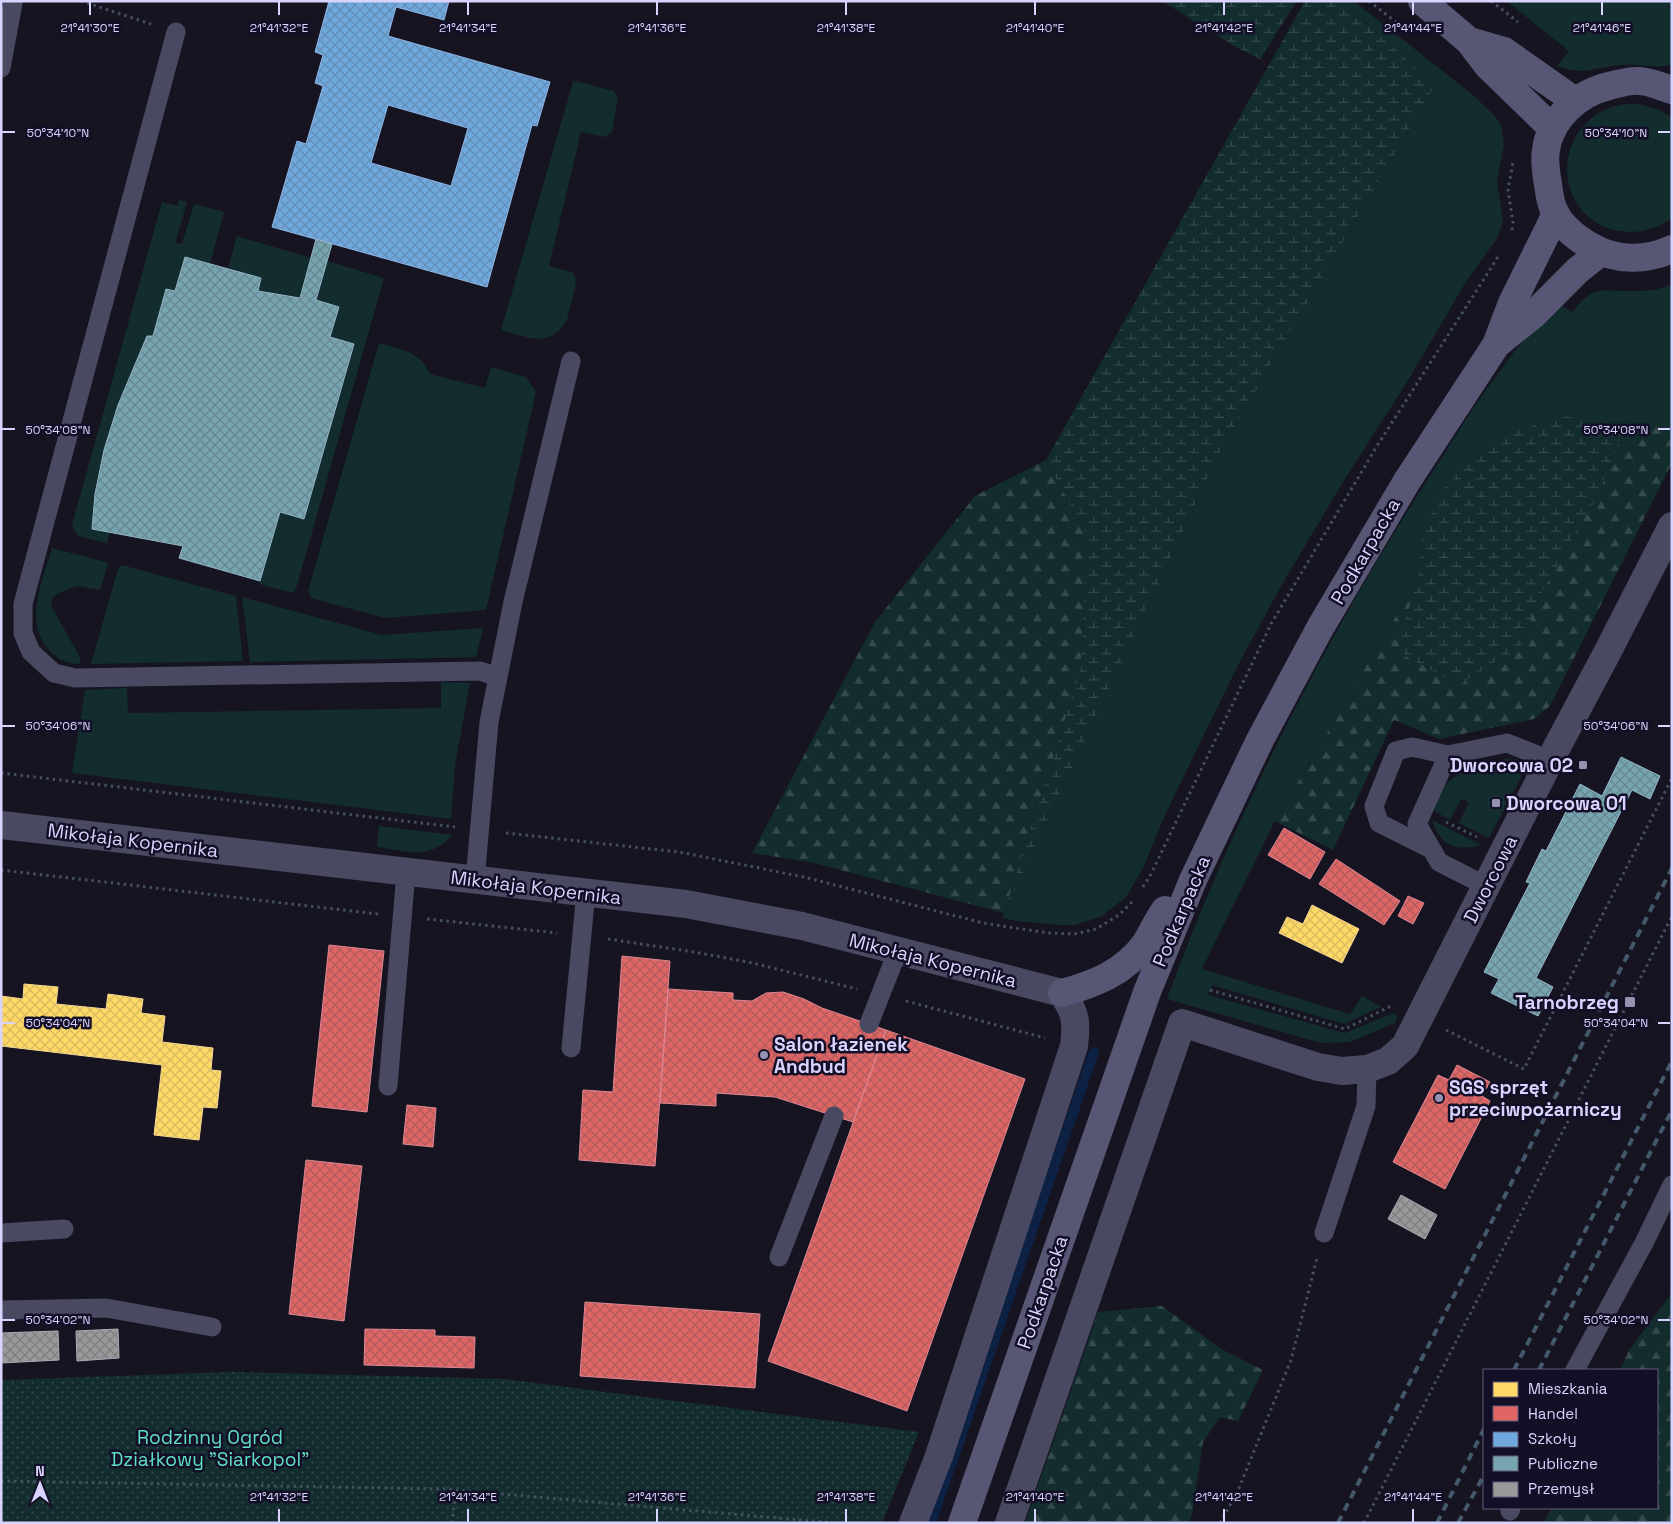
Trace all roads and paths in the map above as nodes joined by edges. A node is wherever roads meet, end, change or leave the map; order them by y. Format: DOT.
graph roads {
  1 [pos="12,1"];
  2 [pos="81,1"];
  3 [pos="1370,1"];
  4 [pos="1422,1"];
  5 [pos="176,32"];
  6 [pos="1408,32"];
  7 [pos="1469,41"];
  8 [pos="1,68"];
  9 [pos="1672,90"];
  10 [pos="1575,100"];
  11 [pos="1553,129"];
  12 [pos="1515,154"];
  13 [pos="1556,214"];
  14 [pos="1511,238"];
  15 [pos="1672,249"];
  16 [pos="1601,252"];
  17 [pos="1500,254"];
  18 [pos="1496,345"];
  19 [pos="571,361"];
  20 [pos="1672,526"];
  21 [pos="498,677"];
  22 [pos="1448,755"];
  23 [pos="1550,760"];
  24 [pos="1,773"];
  25 [pos="1672,778"];
  26 [pos="1424,811"];
  27 [pos="1,825"];
  28 [pos="457,827"];
  29 [pos="504,833"];
  30 [pos="1431,849"];
  31 [pos="1504,851"];
  32 [pos="1,870"];
  33 [pos="406,872"];
  34 [pos="474,880"];
  35 [pos="1192,880"];
  36 [pos="1486,886"];
  37 [pos="1142,889"];
  38 [pos="586,892"];
  39 [pos="1137,897"];
  40 [pos="382,914"];
  41 [pos="1672,916"];
  42 [pos="417,918"];
  43 [pos="561,933"];
  44 [pos="606,939"];
  45 [pos="898,950"];
  46 [pos="1210,990"];
  47 [pos="864,991"];
  48 [pos="1062,993"];
  49 [pos="905,1001"];
  50 [pos="1420,1017"];
  51 [pos="869,1024"];
  52 [pos="1074,1046"];
  53 [pos="571,1048"];
  54 [pos="1367,1069"];
  55 [pos="388,1086"];
  56 [pos="834,1116"];
  57 [pos="1672,1185"];
  58 [pos="64,1229"];
  59 [pos="1,1233"];
  60 [pos="1324,1233"];
  61 [pos="779,1257"];
  62 [pos="1,1310"];
  63 [pos="212,1327"];
  64 [pos="1576,1369"];
  65 [pos="1,1481"];
  66 [pos="456,1490"];
  67 [pos="452,1523"];
  68 [pos="835,1523"];
  69 [pos="913,1523"];
  70 [pos="962,1523"];
  71 [pos="1009,1523"];
  72 [pos="1220,1523"];
  73 [pos="1364,1523"];
  1 -- 8 [label="lane"];
  2 -- 5 [label="path"];
  3 -- 6 [label="path"];
  4 -- 7 [label="main road"];
  5 -- 21 [label="lane"];
  7 -- 10 [label="main road"];
  7 -- 11 [label="main road"];
  9 -- 10 [label="main road"];
  10 -- 11 [label="main road"];
  11 -- 13 [label="main road"];
  12 -- 14 [label="path"];
  13 -- 16 [label="main road"];
  13 -- 18 [label="main road, Podkarpacka"];
  15 -- 16 [label="main road"];
  16 -- 18 [label="main road, Podkarpacka"];
  17 -- 37 [label="path"];
  18 -- 35 [label="main road, Podkarpacka"];
  19 -- 21 [label="lane"];
  20 -- 23 [label="street, Dworcowa"];
  21 -- 34 [label="lane"];
  22 -- 23 [label="lane"];
  22 -- 26 [label="lane"];
  22 -- 30 [label="lane"];
  23 -- 31 [label="street, Dworcowa"];
  24 -- 28 [label="path"];
  25 -- 50 [label="path"];
  26 -- 30 [label="lane"];
  26 -- 31 [label="path"];
  27 -- 33 [label="street, Mikołaja Kopernika"];
  29 -- 39 [label="path"];
  30 -- 36 [label="lane"];
  31 -- 36 [label="street, Dworcowa"];
  32 -- 40 [label="path"];
  33 -- 34 [label="street, Mikołaja Kopernika"];
  33 -- 55 [label="lane"];
  34 -- 38 [label="street, Mikołaja Kopernika"];
  35 -- 48 [label="main road"];
  35 -- 70 [label="main road, Podkarpacka"];
  36 -- 50 [label="street, Dworcowa"];
  38 -- 45 [label="street, Mikołaja Kopernika"];
  38 -- 53 [label="lane"];
  41 -- 73 [label="path"];
  42 -- 43 [label="path"];
  44 -- 47 [label="path"];
  45 -- 48 [label="street, Mikołaja Kopernika"];
  45 -- 51 [label="lane"];
  46 -- 50 [label="path"];
  48 -- 52 [label="street"];
  49 -- 52 [label="path"];
  50 -- 54 [label="street, Dworcowa"];
  52 -- 69 [label="street"];
  54 -- 60 [label="lane"];
  54 -- 71 [label="street"];
  56 -- 61 [label="lane"];
  57 -- 64 [label="lane"];
  58 -- 59 [label="lane"];
  60 -- 72 [label="path"];
  62 -- 63 [label="lane"];
  65 -- 66 [label="path"];
  66 -- 67 [label="path"];
  66 -- 68 [label="path"];
}
